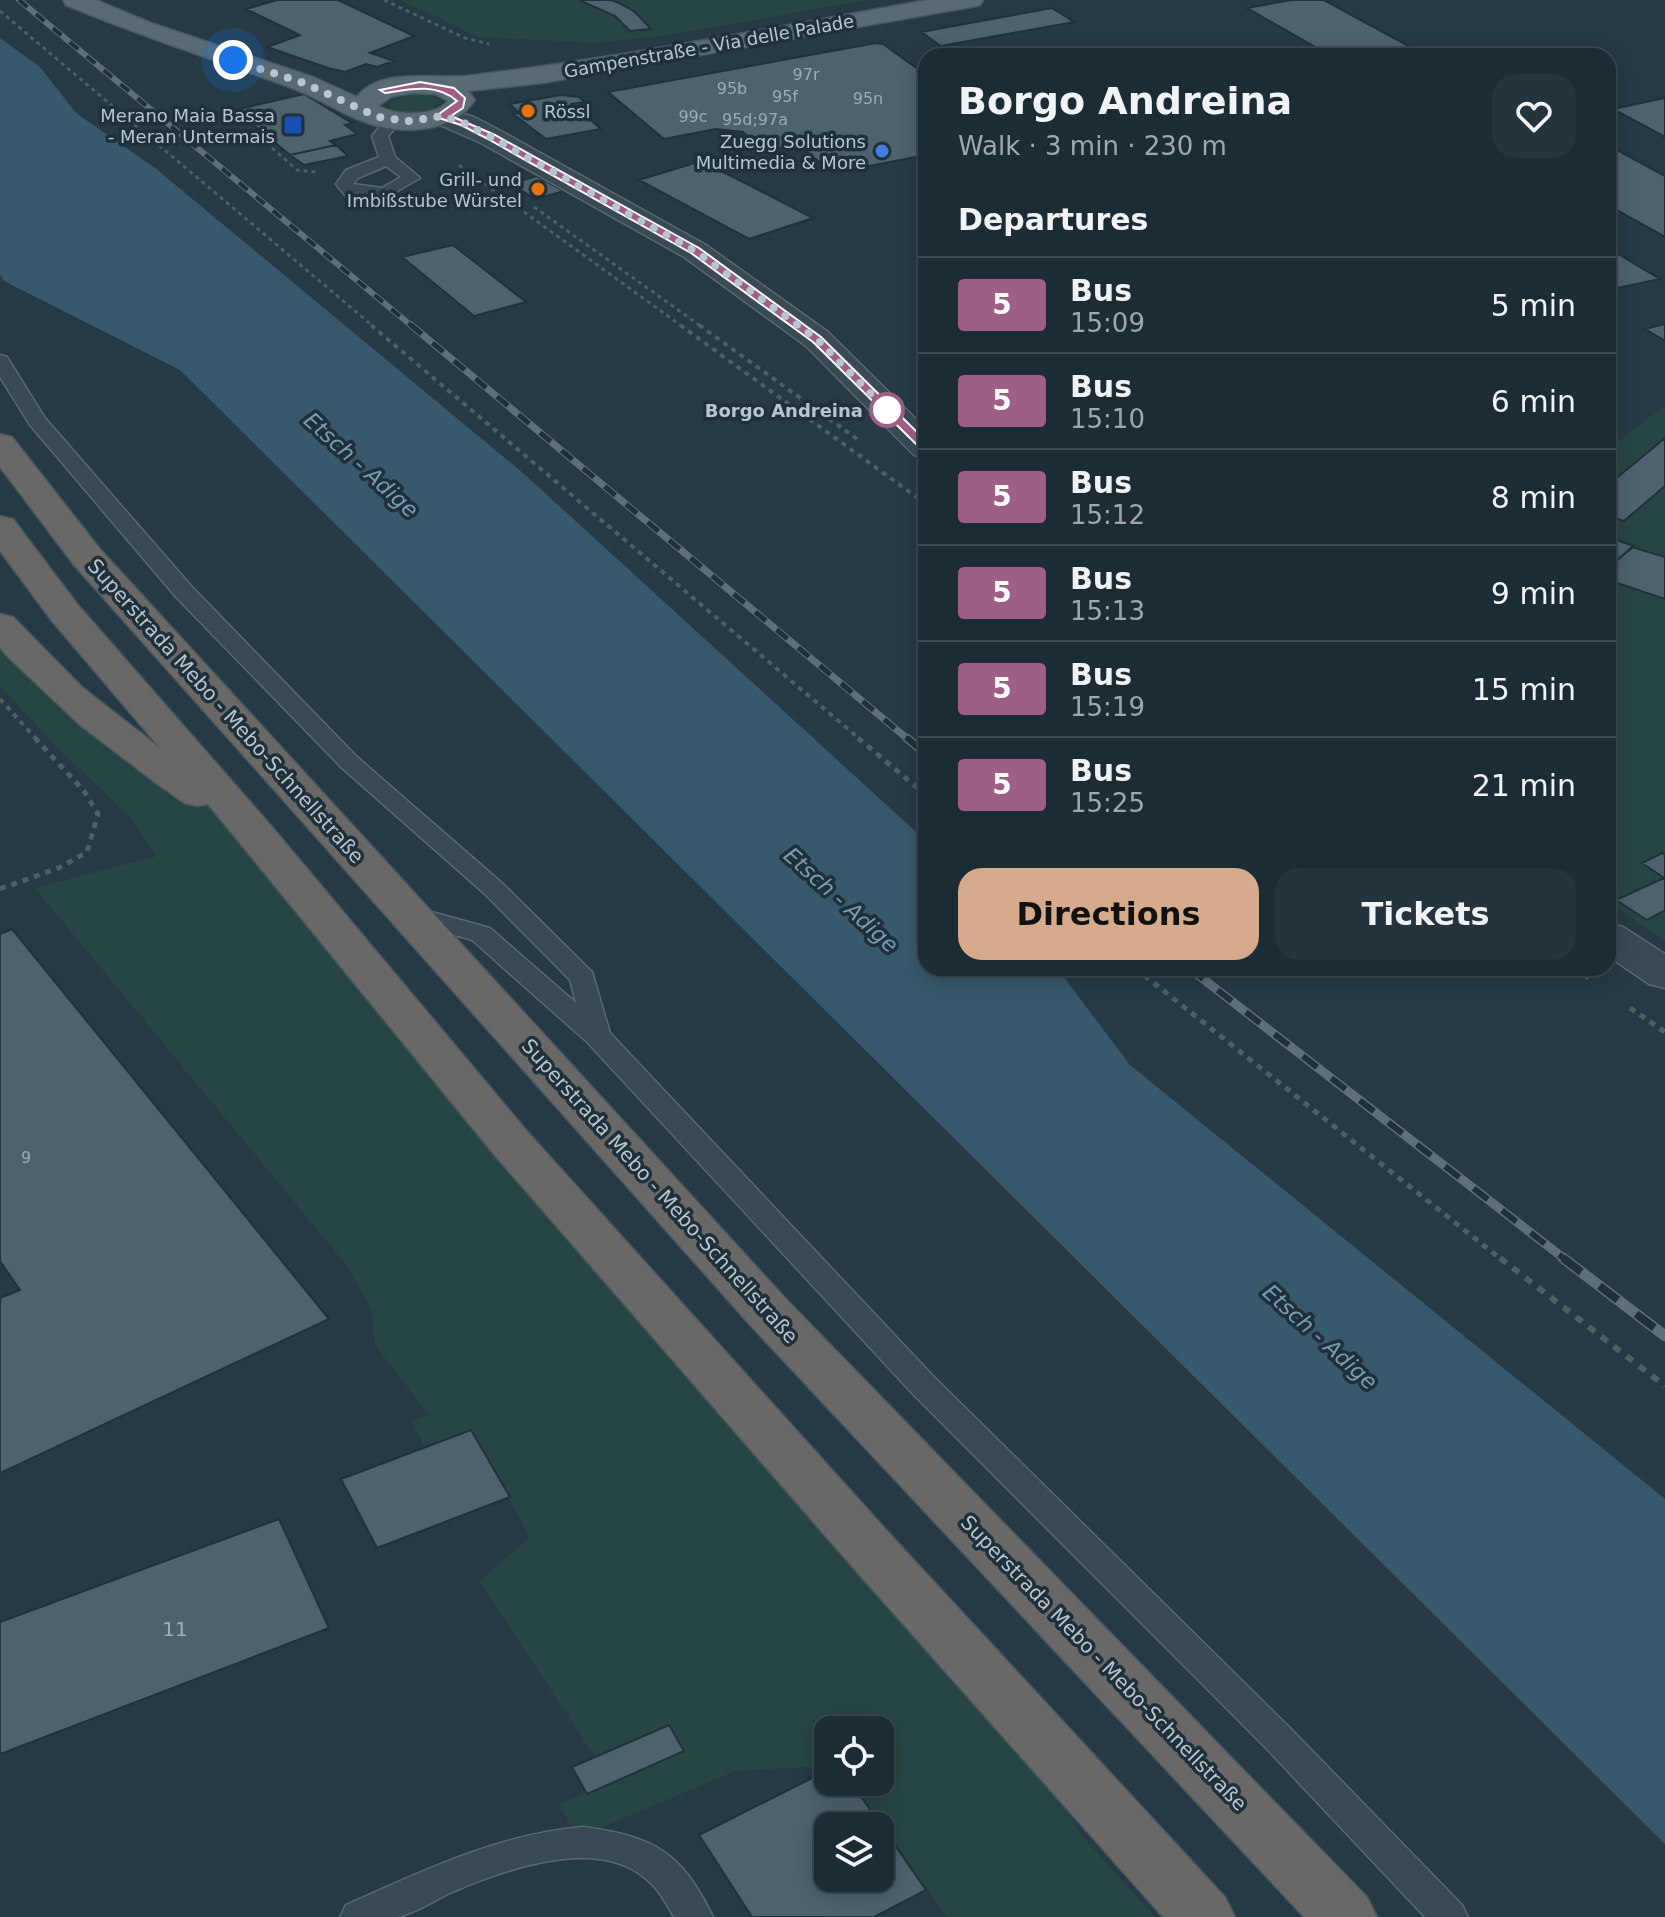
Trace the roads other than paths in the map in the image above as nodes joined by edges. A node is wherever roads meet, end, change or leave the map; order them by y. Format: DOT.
graph roads {
  1 [pos="75,0"];
  2 [pos="971,0"];
  3 [pos="542,75"];
  4 [pos="304,83"];
  5 [pos="438,87"];
  6 [pos="385,90"];
  7 [pos="452,108"];
  8 [pos="380,116"];
  9 [pos="388,159"];
  10 [pos="0,361"];
  11 [pos="918,440"];
  12 [pos="0,444"];
  13 [pos="0,527"];
  14 [pos="0,625"];
  15 [pos="258,837"];
  16 [pos="410,914"];
  17 [pos="1616,941"];
  18 [pos="1665,974"];
  19 [pos="597,1036"];
  20 [pos="359,1917"];
  21 [pos="694,1917"];
  22 [pos="1203,1917"];
  23 [pos="1345,1917"];
  24 [pos="1449,1917"];
  1 -- 4 [label="main road"];
  2 -- 3 [label="main road, Gampenstraße - Via delle Palade"];
  3 -- 5 [label="main road, Gampenstraße - Via delle Palade"];
  3 -- 7 [label="main road, Gampenstraße - Via delle Palade"];
  4 -- 6 [label="main road"];
  4 -- 8 [label="main road"];
  5 -- 6 [label="main road, Gampenstraße - Via delle Palade"];
  5 -- 7 [label="main road"];
  6 -- 8 [label="main road"];
  7 -- 8 [label="main road, Gampenstraße - Via delle Palade"];
  7 -- 11 [label="street"];
  8 -- 9 [label="lane"];
  10 -- 19 [label="lane"];
  12 -- 16 [label="highway, Superstrada Mebo - Mebo-Schnellstraße"];
  13 -- 15 [label="highway"];
  14 -- 15 [label="highway"];
  15 -- 22 [label="highway"];
  16 -- 19 [label="lane"];
  16 -- 23 [label="highway, Superstrada Mebo - Mebo-Schnellstraße"];
  17 -- 18 [label="street"];
  19 -- 24 [label="lane"];
  20 -- 21 [label="lane"];
}
